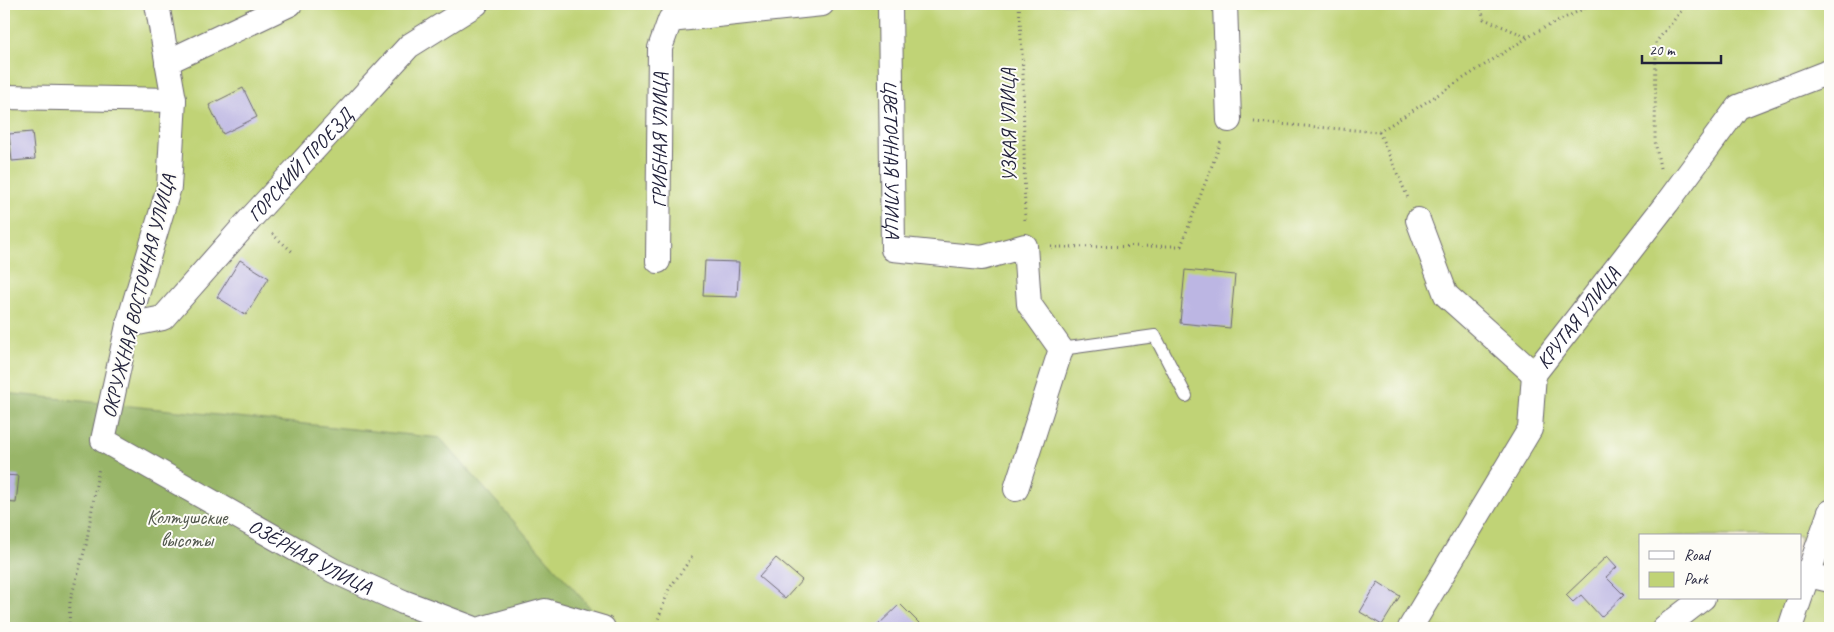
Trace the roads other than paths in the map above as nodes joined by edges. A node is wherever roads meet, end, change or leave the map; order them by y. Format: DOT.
graph roads {
  1 [pos="157,4"];
  2 [pos="290,4"];
  3 [pos="476,4"];
  4 [pos="822,4"];
  5 [pos="890,4"];
  6 [pos="1225,4"];
  7 [pos="168,62"];
  8 [pos="1826,73"];
  9 [pos="4,97"];
  10 [pos="174,100"];
  11 [pos="1229,120"];
  12 [pos="1418,220"];
  13 [pos="658,262"];
  14 [pos="128,325"];
  15 [pos="1061,350"];
  16 [pos="1534,374"];
  17 [pos="1186,396"];
  18 [pos="103,440"];
  19 [pos="1016,489"];
  20 [pos="1830,512"];
  21 [pos="1813,576"];
  22 [pos="1802,595"];
  23 [pos="1700,600"];
  24 [pos="1799,600"];
  25 [pos="472,628"];
  26 [pos="484,628"];
  27 [pos="603,628"];
  28 [pos="1410,628"];
  29 [pos="1664,628"];
  30 [pos="1790,628"];
  1 -- 7 [label="street, ОКРУЖНАЯ ВОСТОЧНАЯ УЛИЦА"];
  2 -- 7 [label="street"];
  3 -- 14 [label="street, ГОРСКИЙ ПРОЕЗД"];
  4 -- 13 [label="street, ГРИБНАЯ УЛИЦА"];
  5 -- 15 [label="street, ЦВЕТОЧНАЯ УЛИЦА"];
  6 -- 11 [label="street"];
  7 -- 10 [label="street, ОКРУЖНАЯ ВОСТОЧНАЯ УЛИЦА"];
  8 -- 16 [label="street, КРУТАЯ УЛИЦА"];
  9 -- 10 [label="street"];
  10 -- 14 [label="street, ОКРУЖНАЯ ВОСТОЧНАЯ УЛИЦА"];
  12 -- 16 [label="street"];
  14 -- 18 [label="street, ОКРУЖНАЯ ВОСТОЧНАЯ УЛИЦА"];
  15 -- 17 [label="lane"];
  15 -- 19 [label="street"];
  16 -- 28 [label="street, КРУТАЯ УЛИЦА"];
  18 -- 25 [label="street, ОЗЁРНАЯ УЛИЦА"];
  20 -- 21 [label="street"];
  21 -- 22 [label="street"];
  23 -- 29 [label="street"];
  24 -- 30 [label="street"];
  26 -- 27 [label="street"];
}
